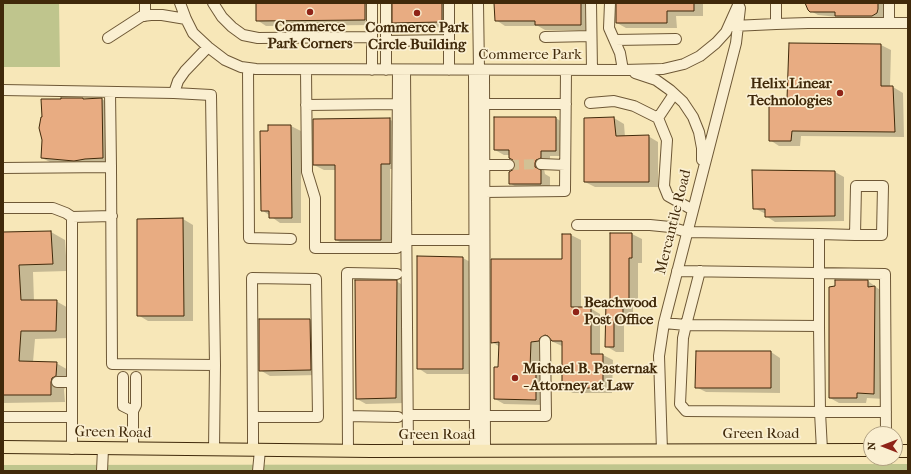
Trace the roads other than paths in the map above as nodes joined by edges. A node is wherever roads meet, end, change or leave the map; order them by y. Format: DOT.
graph roads {
  1 [pos="145,3"];
  2 [pos="180,3"];
  3 [pos="213,3"];
  4 [pos="372,3"];
  5 [pos="386,3"];
  6 [pos="449,3"];
  7 [pos="478,3"];
  8 [pos="591,3"];
  9 [pos="610,3"];
  10 [pos="740,3"];
  11 [pos="776,3"];
  12 [pos="889,3"];
  13 [pos="146,16"];
  14 [pos="186,19"];
  15 [pos="889,23"];
  16 [pos="908,23"];
  17 [pos="776,24"];
  18 [pos="733,26"];
  19 [pos="591,36"];
  20 [pos="372,37"];
  21 [pos="545,37"];
  22 [pos="108,38"];
  23 [pos="676,39"];
  24 [pos="449,40"];
  25 [pos="614,40"];
  26 [pos="386,41"];
  27 [pos="208,47"];
  28 [pos="248,68"];
  29 [pos="306,70"];
  30 [pos="372,70"];
  31 [pos="386,70"];
  32 [pos="402,70"];
  33 [pos="449,70"];
  34 [pos="479,70"];
  35 [pos="566,70"];
  36 [pos="592,70"];
  37 [pos="623,70"];
  38 [pos="3,90"];
  39 [pos="110,92"];
  40 [pos="174,93"];
  41 [pos="674,94"];
  42 [pos="590,103"];
  43 [pos="398,104"];
  44 [pos="484,104"];
  45 [pos="566,104"];
  46 [pos="306,105"];
  47 [pos="658,118"];
  48 [pos="541,164"];
  49 [pos="565,164"];
  50 [pos="484,165"];
  51 [pos="509,165"];
  52 [pos="111,167"];
  53 [pos="3,168"];
  54 [pos="703,172"];
  55 [pos="484,192"];
  56 [pos="3,208"];
  57 [pos="693,210"];
  58 [pos="112,216"];
  59 [pos="72,217"];
  60 [pos="578,225"];
  61 [pos="687,232"];
  62 [pos="819,234"];
  63 [pos="855,235"];
  64 [pos="291,238"];
  65 [pos="407,240"];
  66 [pos="475,240"];
  67 [pos="677,271"];
  68 [pos="700,271"];
  69 [pos="818,272"];
  70 [pos="397,274"];
  71 [pos="664,323"];
  72 [pos="686,325"];
  73 [pos="819,326"];
  74 [pos="545,341"];
  75 [pos="215,365"];
  76 [pos="123,377"];
  77 [pos="136,377"];
  78 [pos="57,382"];
  79 [pos="72,382"];
  80 [pos="133,411"];
  81 [pos="820,412"];
  82 [pos="886,412"];
  83 [pos="3,416"];
  84 [pos="72,416"];
  85 [pos="348,416"];
  86 [pos="403,416"];
  87 [pos="480,416"];
  88 [pos="253,417"];
  89 [pos="886,426"];
  90 [pos="3,447"];
  91 [pos="72,448"];
  92 [pos="103,449"];
  93 [pos="133,449"];
  94 [pos="214,450"];
  95 [pos="257,450"];
  96 [pos="822,450"];
  97 [pos="863,450"];
  98 [pos="348,451"];
  99 [pos="408,451"];
  100 [pos="480,451"];
  101 [pos="662,451"];
  102 [pos="102,471"];
  103 [pos="258,471"];
  1 -- 13 [label="street"];
  2 -- 14 [label="street, Commerce Park"];
  3 -- 20 [label="street"];
  4 -- 20 [label="street"];
  5 -- 26 [label="street"];
  6 -- 24 [label="street"];
  7 -- 34 [label="street"];
  8 -- 19 [label="street"];
  9 -- 25 [label="street"];
  10 -- 18 [label="street, Commerce Park"];
  11 -- 17 [label="street"];
  12 -- 15 [label="street"];
  13 -- 14 [label="street"];
  13 -- 22 [label="street"];
  14 -- 27 [label="street, Commerce Park"];
  15 -- 16 [label="street"];
  15 -- 17 [label="street"];
  17 -- 18 [label="street"];
  18 -- 37 [label="street, Commerce Park"];
  18 -- 54 [label="street, Mercantile Road"];
  19 -- 21 [label="street"];
  19 -- 36 [label="street"];
  20 -- 30 [label="street"];
  23 -- 25 [label="street"];
  24 -- 26 [label="street"];
  24 -- 33 [label="street"];
  25 -- 37 [label="street"];
  26 -- 31 [label="street"];
  27 -- 28 [label="street, Commerce Park"];
  27 -- 40 [label="street"];
  28 -- 29 [label="street, Commerce Park"];
  28 -- 64 [label="street"];
  29 -- 30 [label="street, Commerce Park"];
  29 -- 46 [label="street"];
  30 -- 31 [label="street, Commerce Park"];
  31 -- 32 [label="street, Commerce Park"];
  32 -- 33 [label="street, Commerce Park"];
  32 -- 43 [label="street"];
  32 -- 65 [label="street"];
  33 -- 34 [label="street, Commerce Park"];
  34 -- 35 [label="street, Commerce Park"];
  34 -- 44 [label="street"];
  34 -- 66 [label="street"];
  35 -- 36 [label="street, Commerce Park"];
  35 -- 45 [label="street"];
  36 -- 37 [label="street, Commerce Park"];
  37 -- 41 [label="street, Commerce Park"];
  38 -- 39 [label="street"];
  39 -- 40 [label="street"];
  39 -- 52 [label="street"];
  40 -- 75 [label="street"];
  41 -- 47 [label="street"];
  41 -- 54 [label="street, Commerce Park"];
  42 -- 47 [label="street"];
  43 -- 46 [label="street"];
  43 -- 46 [label="street"];
  44 -- 45 [label="street"];
  44 -- 50 [label="street"];
  45 -- 49 [label="street"];
  47 -- 57 [label="street"];
  48 -- 49 [label="street"];
  49 -- 55 [label="street"];
  50 -- 51 [label="street"];
  50 -- 55 [label="street"];
  52 -- 53 [label="street"];
  52 -- 58 [label="street"];
  54 -- 57 [label="street, Mercantile Road"];
  55 -- 87 [label="street"];
  56 -- 59 [label="street"];
  57 -- 61 [label="street, Mercantile Road"];
  58 -- 59 [label="street"];
  58 -- 75 [label="street"];
  59 -- 79 [label="street"];
  60 -- 61 [label="street"];
  61 -- 62 [label="street"];
  61 -- 67 [label="street, Mercantile Road"];
  62 -- 63 [label="street"];
  62 -- 69 [label="street"];
  63 -- 63 [label="street"];
  65 -- 66 [label="street"];
  65 -- 86 [label="street"];
  66 -- 87 [label="street"];
  67 -- 68 [label="street"];
  67 -- 71 [label="street, Mercantile Road"];
  68 -- 69 [label="street"];
  68 -- 72 [label="street"];
  69 -- 73 [label="street"];
  69 -- 82 [label="street"];
  70 -- 85 [label="street"];
  71 -- 72 [label="street"];
  71 -- 101 [label="street, Mercantile Road"];
  72 -- 73 [label="street"];
  72 -- 81 [label="street"];
  73 -- 81 [label="street"];
  74 -- 87 [label="street"];
  75 -- 94 [label="street"];
  76 -- 80 [label="street"];
  77 -- 80 [label="street"];
  78 -- 79 [label="street"];
  79 -- 84 [label="street"];
  80 -- 93 [label="street"];
  81 -- 82 [label="street"];
  81 -- 96 [label="street"];
  82 -- 89 [label="street"];
  83 -- 84 [label="street"];
  84 -- 91 [label="street"];
  85 -- 86 [label="street"];
  85 -- 98 [label="street"];
  86 -- 87 [label="street"];
  86 -- 99 [label="street"];
  87 -- 100 [label="street"];
  88 -- 88 [label="street"];
  88 -- 95 [label="street"];
  90 -- 91 [label="main road, Green Road"];
  91 -- 92 [label="main road, Green Road"];
  92 -- 93 [label="main road, Green Road"];
  92 -- 102 [label="street"];
  93 -- 94 [label="main road, Green Road"];
  94 -- 95 [label="main road, Green Road"];
  95 -- 98 [label="main road, Green Road"];
  95 -- 103 [label="street"];
  96 -- 97 [label="main road, Green Road"];
  96 -- 101 [label="main road, Green Road"];
  98 -- 99 [label="main road, Green Road"];
  99 -- 100 [label="main road, Green Road"];
  100 -- 101 [label="main road, Green Road"];
}
